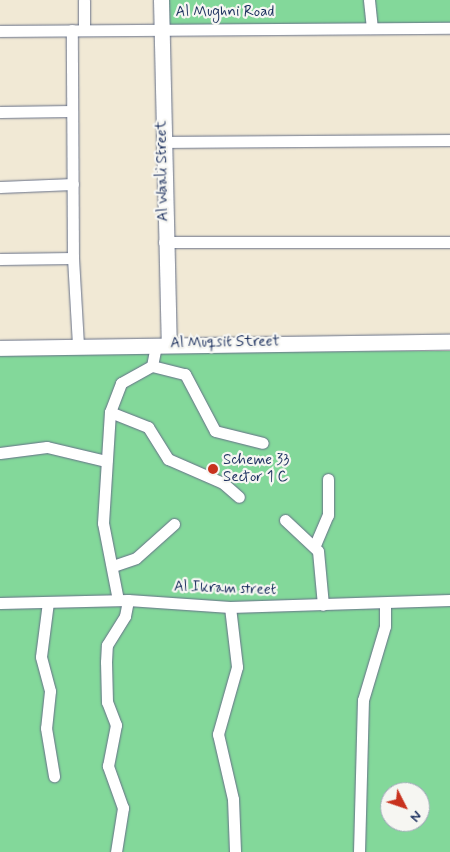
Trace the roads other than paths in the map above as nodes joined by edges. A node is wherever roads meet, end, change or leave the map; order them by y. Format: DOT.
graph roads {
  1 [pos="84,0"];
  2 [pos="161,0"];
  3 [pos="369,0"];
  4 [pos="161,28"];
  5 [pos="372,28"];
  6 [pos="450,28"];
  7 [pos="72,30"];
  8 [pos="84,30"];
  9 [pos="0,31"];
  10 [pos="72,111"];
  11 [pos="0,112"];
  12 [pos="450,140"];
  13 [pos="162,142"];
  14 [pos="72,184"];
  15 [pos="0,187"];
  16 [pos="164,242"];
  17 [pos="450,242"];
  18 [pos="73,258"];
  19 [pos="0,259"];
  20 [pos="450,342"];
  21 [pos="78,344"];
  22 [pos="162,344"];
  23 [pos="0,348"];
  24 [pos="152,366"];
  25 [pos="110,412"];
  26 [pos="263,442"];
  27 [pos="0,453"];
  28 [pos="106,461"];
  29 [pos="328,478"];
  30 [pos="239,497"];
  31 [pos="285,520"];
  32 [pos="174,524"];
  33 [pos="315,545"];
  34 [pos="113,566"];
  35 [pos="123,600"];
  36 [pos="450,600"];
  37 [pos="48,602"];
  38 [pos="0,603"];
  39 [pos="385,603"];
  40 [pos="323,605"];
  41 [pos="230,607"];
  42 [pos="54,776"];
  43 [pos="116,852"];
  44 [pos="235,852"];
  45 [pos="359,852"];
  1 -- 8 [label="street"];
  2 -- 4 [label="street, Al Waali Street"];
  3 -- 5 [label="street"];
  4 -- 5 [label="street, Al Mughni Road"];
  4 -- 8 [label="street, Al Mughni Road"];
  4 -- 13 [label="street, Al Waali Street"];
  5 -- 6 [label="street, Al Mughni Road"];
  7 -- 8 [label="street, Al Mughni Road"];
  7 -- 9 [label="street, Al Mughni Road"];
  7 -- 10 [label="street"];
  10 -- 11 [label="street"];
  10 -- 14 [label="street"];
  12 -- 13 [label="street"];
  13 -- 16 [label="street, Al Waali Street"];
  14 -- 15 [label="street"];
  14 -- 18 [label="street"];
  16 -- 17 [label="street"];
  16 -- 22 [label="street, Al Waali Street"];
  18 -- 19 [label="street"];
  18 -- 21 [label="street"];
  20 -- 22 [label="street, Al Muqsit Street"];
  21 -- 22 [label="street, Al Muqsit Street"];
  21 -- 23 [label="street, Al Muqsit Street"];
  22 -- 24 [label="street"];
  24 -- 25 [label="street"];
  24 -- 26 [label="street"];
  25 -- 28 [label="street"];
  25 -- 30 [label="street"];
  27 -- 28 [label="street"];
  28 -- 34 [label="street"];
  29 -- 33 [label="street"];
  31 -- 33 [label="street"];
  32 -- 34 [label="street"];
  33 -- 40 [label="street"];
  34 -- 35 [label="street"];
  35 -- 37 [label="street, Al Ikram street"];
  35 -- 41 [label="street, Al Ikram street"];
  35 -- 43 [label="street"];
  36 -- 39 [label="street, Al Ikram street"];
  37 -- 38 [label="street, Al Ikram street"];
  37 -- 42 [label="street"];
  39 -- 40 [label="street, Al Ikram street"];
  39 -- 45 [label="street"];
  40 -- 41 [label="street, Al Ikram street"];
  41 -- 44 [label="street"];
}
